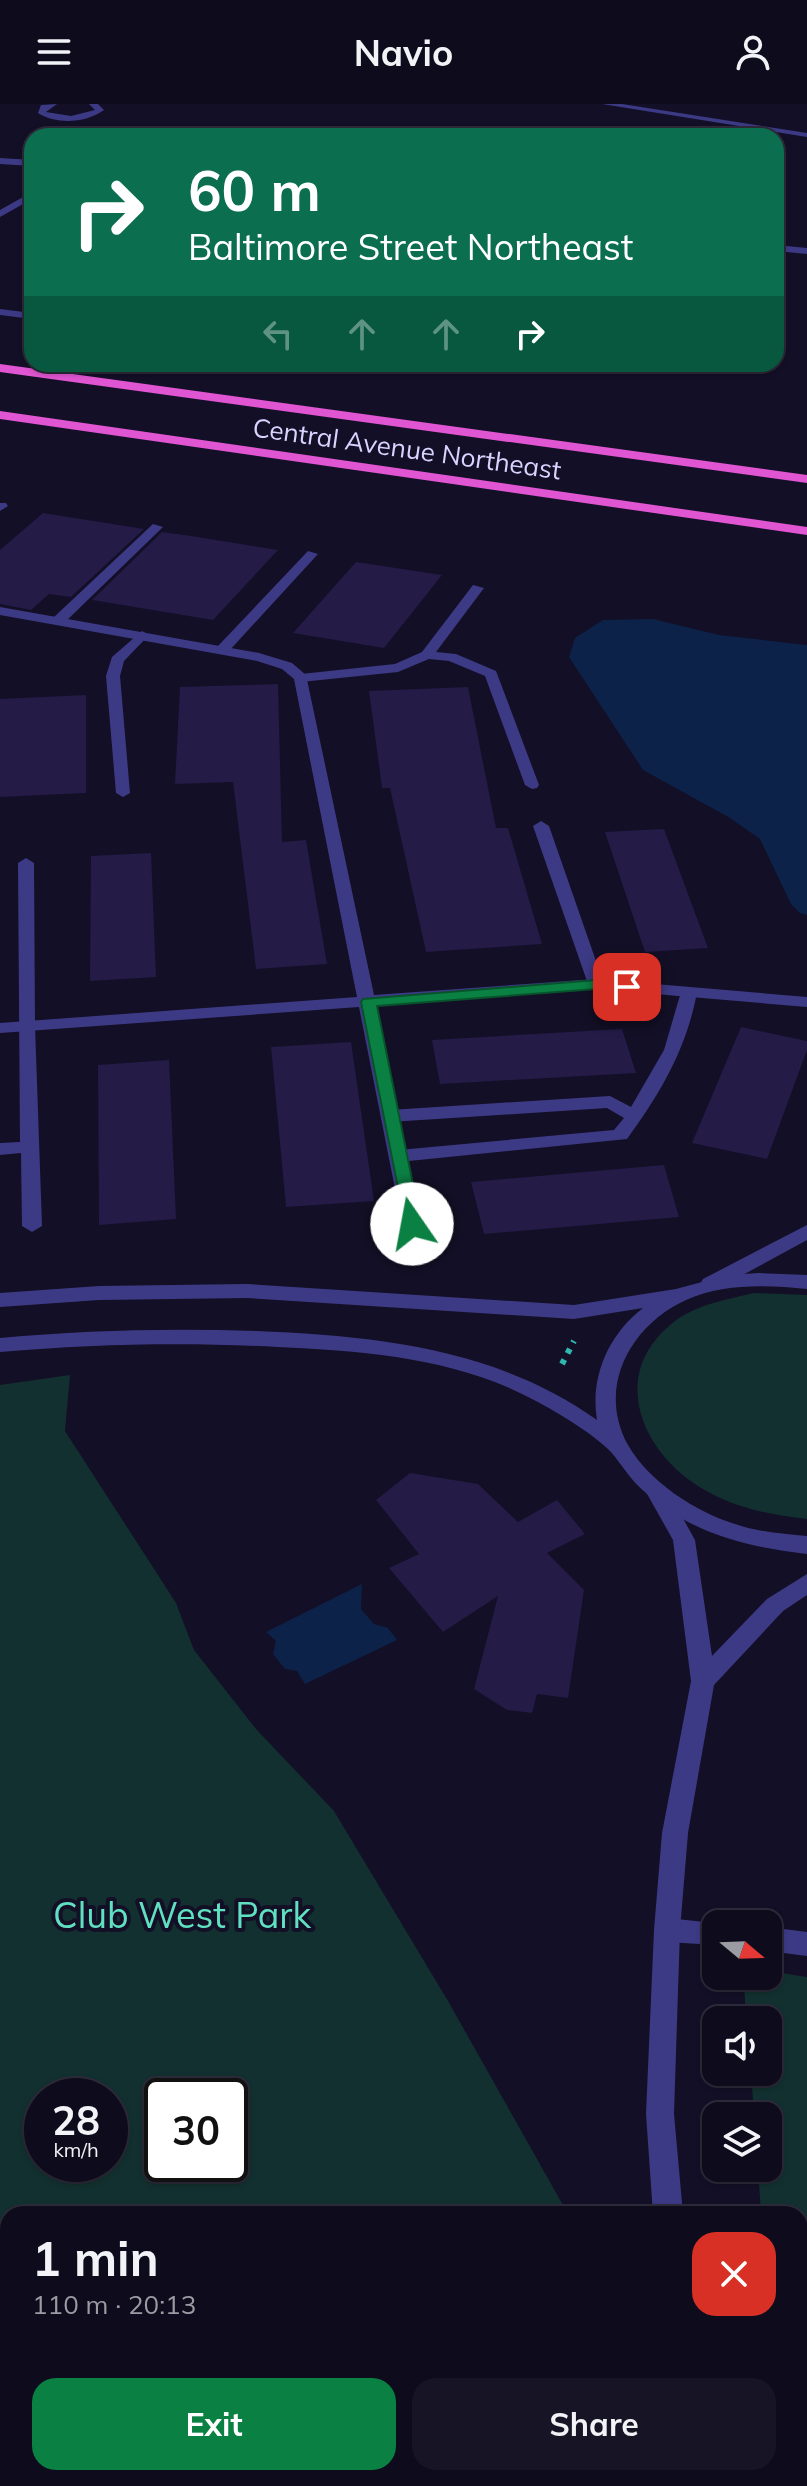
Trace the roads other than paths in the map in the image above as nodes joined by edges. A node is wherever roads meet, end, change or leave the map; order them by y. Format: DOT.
graph roads {
  1 [pos="49,104"];
  2 [pos="93,104"];
  3 [pos="606,104"];
  4 [pos="762,128"];
  5 [pos="784,131"];
  6 [pos="807,135"];
  7 [pos="0,161"];
  8 [pos="24,162"];
  9 [pos="24,200"];
  10 [pos="0,202"];
  11 [pos="16,204"];
  12 [pos="0,214"];
  13 [pos="784,249"];
  14 [pos="807,251"];
  15 [pos="0,312"];
  16 [pos="24,315"];
  17 [pos="0,368"];
  18 [pos="24,371"];
  19 [pos="29,372"];
  20 [pos="0,415"];
  21 [pos="807,479"];
  22 [pos="157,527"];
  23 [pos="807,531"];
  24 [pos="312,554"];
  25 [pos="478,588"];
  26 [pos="0,611"];
  27 [pos="58,621"];
  28 [pos="142,635"];
  29 [pos="223,649"];
  30 [pos="427,655"];
  31 [pos="301,678"];
  32 [pos="532,785"];
  33 [pos="123,793"];
  34 [pos="541,826"];
  35 [pos="26,863"];
  36 [pos="596,984"];
  37 [pos="689,992"];
  38 [pos="368,1002"];
  39 [pos="807,1002"];
  40 [pos="26,1026"];
  41 [pos="0,1028"];
  42 [pos="390,1116"];
  43 [pos="634,1116"];
  44 [pos="29,1147"];
  45 [pos="0,1149"];
  46 [pos="399,1156"];
  47 [pos="412,1224"];
  48 [pos="32,1226"];
  49 [pos="807,1231"];
  50 [pos="807,1282"];
  51 [pos="710,1284"];
  52 [pos="678,1295"];
  53 [pos="0,1300"];
  54 [pos="0,1345"];
  55 [pos="617,1445"];
  56 [pos="657,1492"];
  57 [pos="807,1545"];
  58 [pos="807,1583"];
  59 [pos="703,1681"];
  60 [pos="667,1930"];
  61 [pos="702,1932"];
  62 [pos="782,1941"];
  63 [pos="807,1944"];
  64 [pos="667,2206"];
  1 -- 2 [label="street"];
  3 -- 4 [label="street"];
  5 -- 6 [label="street"];
  7 -- 8 [label="street"];
  9 -- 11 [label="street"];
  10 -- 11 [label="street"];
  11 -- 12 [label="street"];
  13 -- 14 [label="street"];
  15 -- 16 [label="street"];
  17 -- 18 [label="highway, Central Avenue Northeast"];
  19 -- 21 [label="highway, Central Avenue Northeast"];
  20 -- 23 [label="highway, Central Avenue Northeast"];
  22 -- 27 [label="street"];
  24 -- 29 [label="street"];
  25 -- 30 [label="street"];
  26 -- 27 [label="street"];
  27 -- 28 [label="street"];
  28 -- 29 [label="street"];
  28 -- 33 [label="street"];
  29 -- 31 [label="street"];
  30 -- 31 [label="street"];
  30 -- 32 [label="street"];
  31 -- 38 [label="street"];
  34 -- 36 [label="street"];
  35 -- 40 [label="street"];
  36 -- 37 [label="street"];
  36 -- 38 [label="street"];
  37 -- 39 [label="street"];
  37 -- 43 [label="street"];
  38 -- 40 [label="street"];
  38 -- 42 [label="street"];
  40 -- 41 [label="street"];
  40 -- 44 [label="street"];
  42 -- 43 [label="street"];
  42 -- 46 [label="street"];
  43 -- 46 [label="street"];
  44 -- 45 [label="street"];
  44 -- 48 [label="street"];
  46 -- 47 [label="street"];
  49 -- 51 [label="street"];
  50 -- 51 [label="street"];
  51 -- 52 [label="street"];
  52 -- 53 [label="street"];
  52 -- 55 [label="street"];
  54 -- 55 [label="street"];
  55 -- 56 [label="street"];
  56 -- 57 [label="street"];
  56 -- 59 [label="street"];
  58 -- 59 [label="street"];
  59 -- 60 [label="street"];
  60 -- 61 [label="street"];
  60 -- 64 [label="street"];
  62 -- 63 [label="street"];
}
